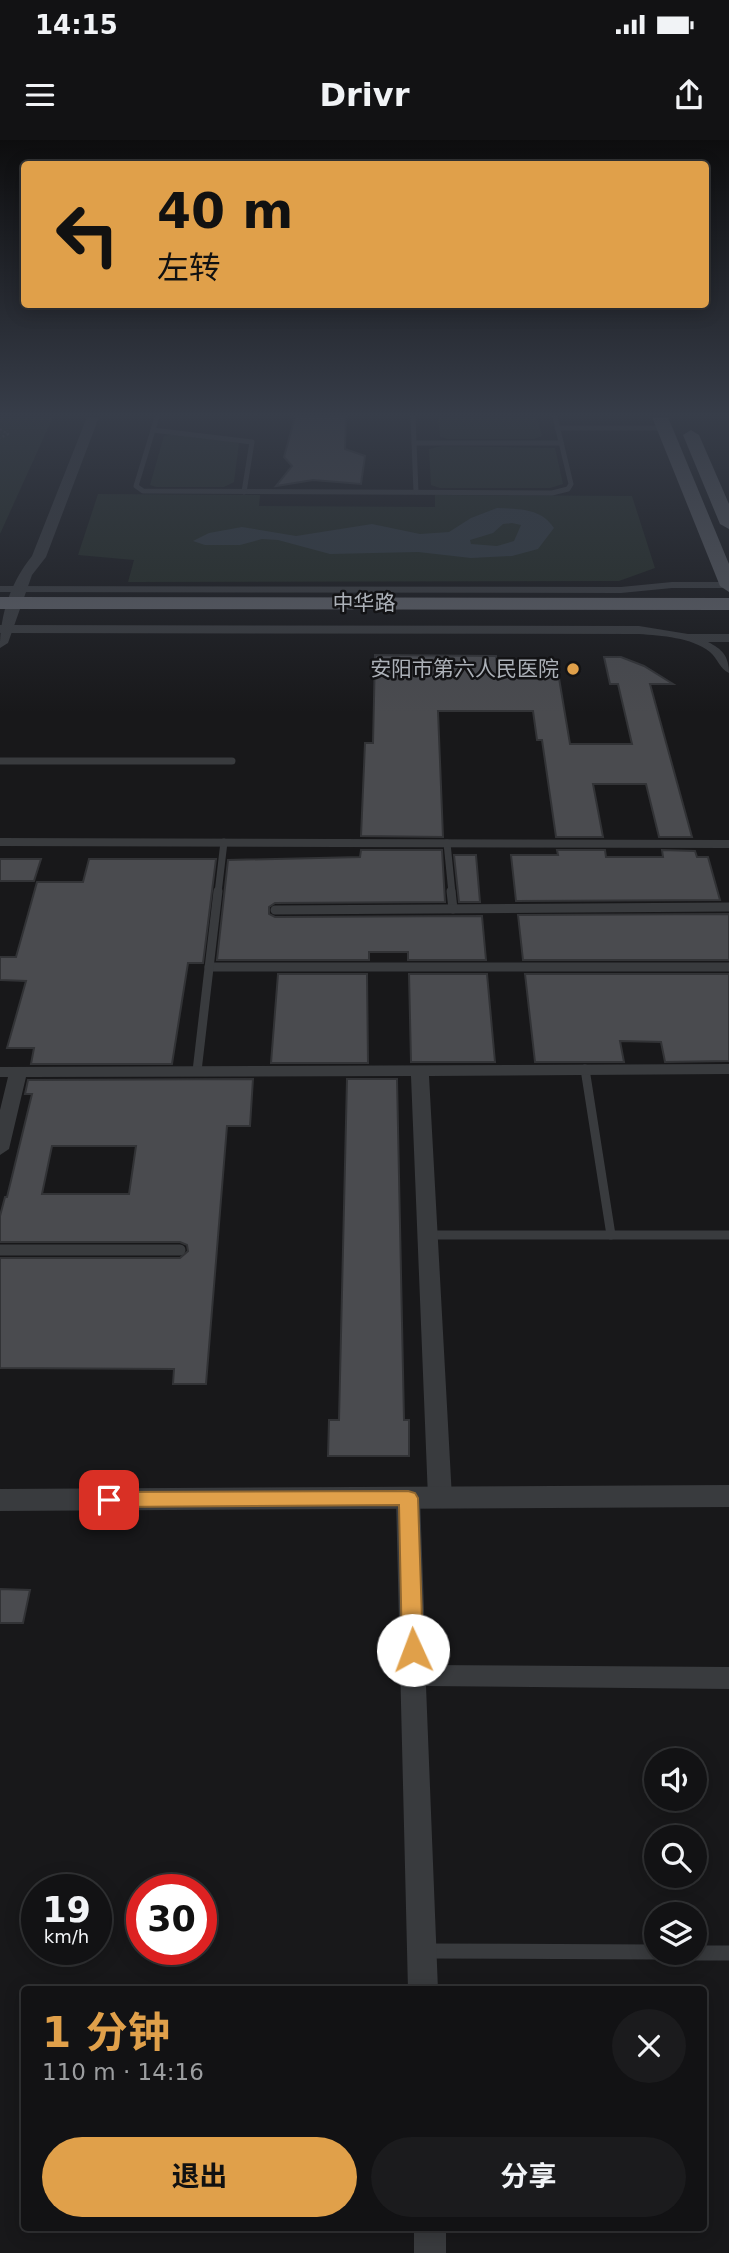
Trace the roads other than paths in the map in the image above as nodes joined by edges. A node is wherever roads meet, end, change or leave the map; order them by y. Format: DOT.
graph roads {
  1 [pos="40,516"];
  2 [pos="55,516"];
  3 [pos="701,516"];
  4 [pos="39,519"];
  5 [pos="23,557"];
  6 [pos="24,574"];
  7 [pos="729,585"];
  8 [pos="729,604"];
  9 [pos="5,613"];
  10 [pos="729,617"];
  11 [pos="688,638"];
  12 [pos="729,638"];
  13 [pos="729,668"];
  14 [pos="0,761"];
  15 [pos="232,761"];
  16 [pos="0,842"];
  17 [pos="224,842"];
  18 [pos="447,843"];
  19 [pos="728,846"];
  20 [pos="729,907"];
  21 [pos="453,909"];
  22 [pos="275,910"];
  23 [pos="209,967"];
  24 [pos="729,967"];
  25 [pos="584,1069"];
  26 [pos="729,1069"];
  27 [pos="420,1070"];
  28 [pos="9,1072"];
  29 [pos="197,1072"];
  30 [pos="0,1149"];
  31 [pos="428,1235"];
  32 [pos="611,1235"];
  33 [pos="729,1235"];
  34 [pos="0,1250"];
  35 [pos="180,1250"];
  36 [pos="729,1496"];
  37 [pos="408,1498"];
  38 [pos="440,1498"];
  39 [pos="0,1500"];
  40 [pos="414,1675"];
  41 [pos="729,1678"];
  42 [pos="422,1951"];
  43 [pos="644,1952"];
  44 [pos="707,1952"];
  45 [pos="729,1953"];
  46 [pos="423,1986"];
  47 [pos="430,2231"];
  48 [pos="430,2253"];
  1 -- 4 [label="street"];
  2 -- 6 [label="street"];
  3 -- 7 [label="main road"];
  5 -- 6 [label="street"];
  6 -- 9 [label="street"];
  7 -- 9 [label="street"];
  8 -- 9 [label="highway, 中华路"];
  9 -- 10 [label="highway, 中华路"];
  9 -- 11 [label="street"];
  11 -- 12 [label="street"];
  11 -- 13 [label="street"];
  14 -- 15 [label="lane"];
  16 -- 17 [label="street"];
  17 -- 18 [label="street"];
  17 -- 23 [label="lane"];
  18 -- 19 [label="street"];
  18 -- 21 [label="lane"];
  20 -- 21 [label="lane"];
  21 -- 22 [label="lane"];
  23 -- 24 [label="lane"];
  23 -- 29 [label="lane"];
  25 -- 26 [label="street"];
  25 -- 27 [label="street"];
  25 -- 32 [label="lane"];
  27 -- 29 [label="street"];
  27 -- 31 [label="street"];
  28 -- 29 [label="street"];
  28 -- 30 [label="street"];
  31 -- 32 [label="lane"];
  31 -- 38 [label="street"];
  32 -- 33 [label="lane"];
  34 -- 35 [label="lane"];
  36 -- 38 [label="street"];
  37 -- 38 [label="street"];
  37 -- 39 [label="street"];
  37 -- 40 [label="street"];
  40 -- 41 [label="street"];
  40 -- 42 [label="street"];
  42 -- 43 [label="lane"];
  42 -- 46 [label="street"];
  44 -- 45 [label="lane"];
  47 -- 48 [label="street"];
}
